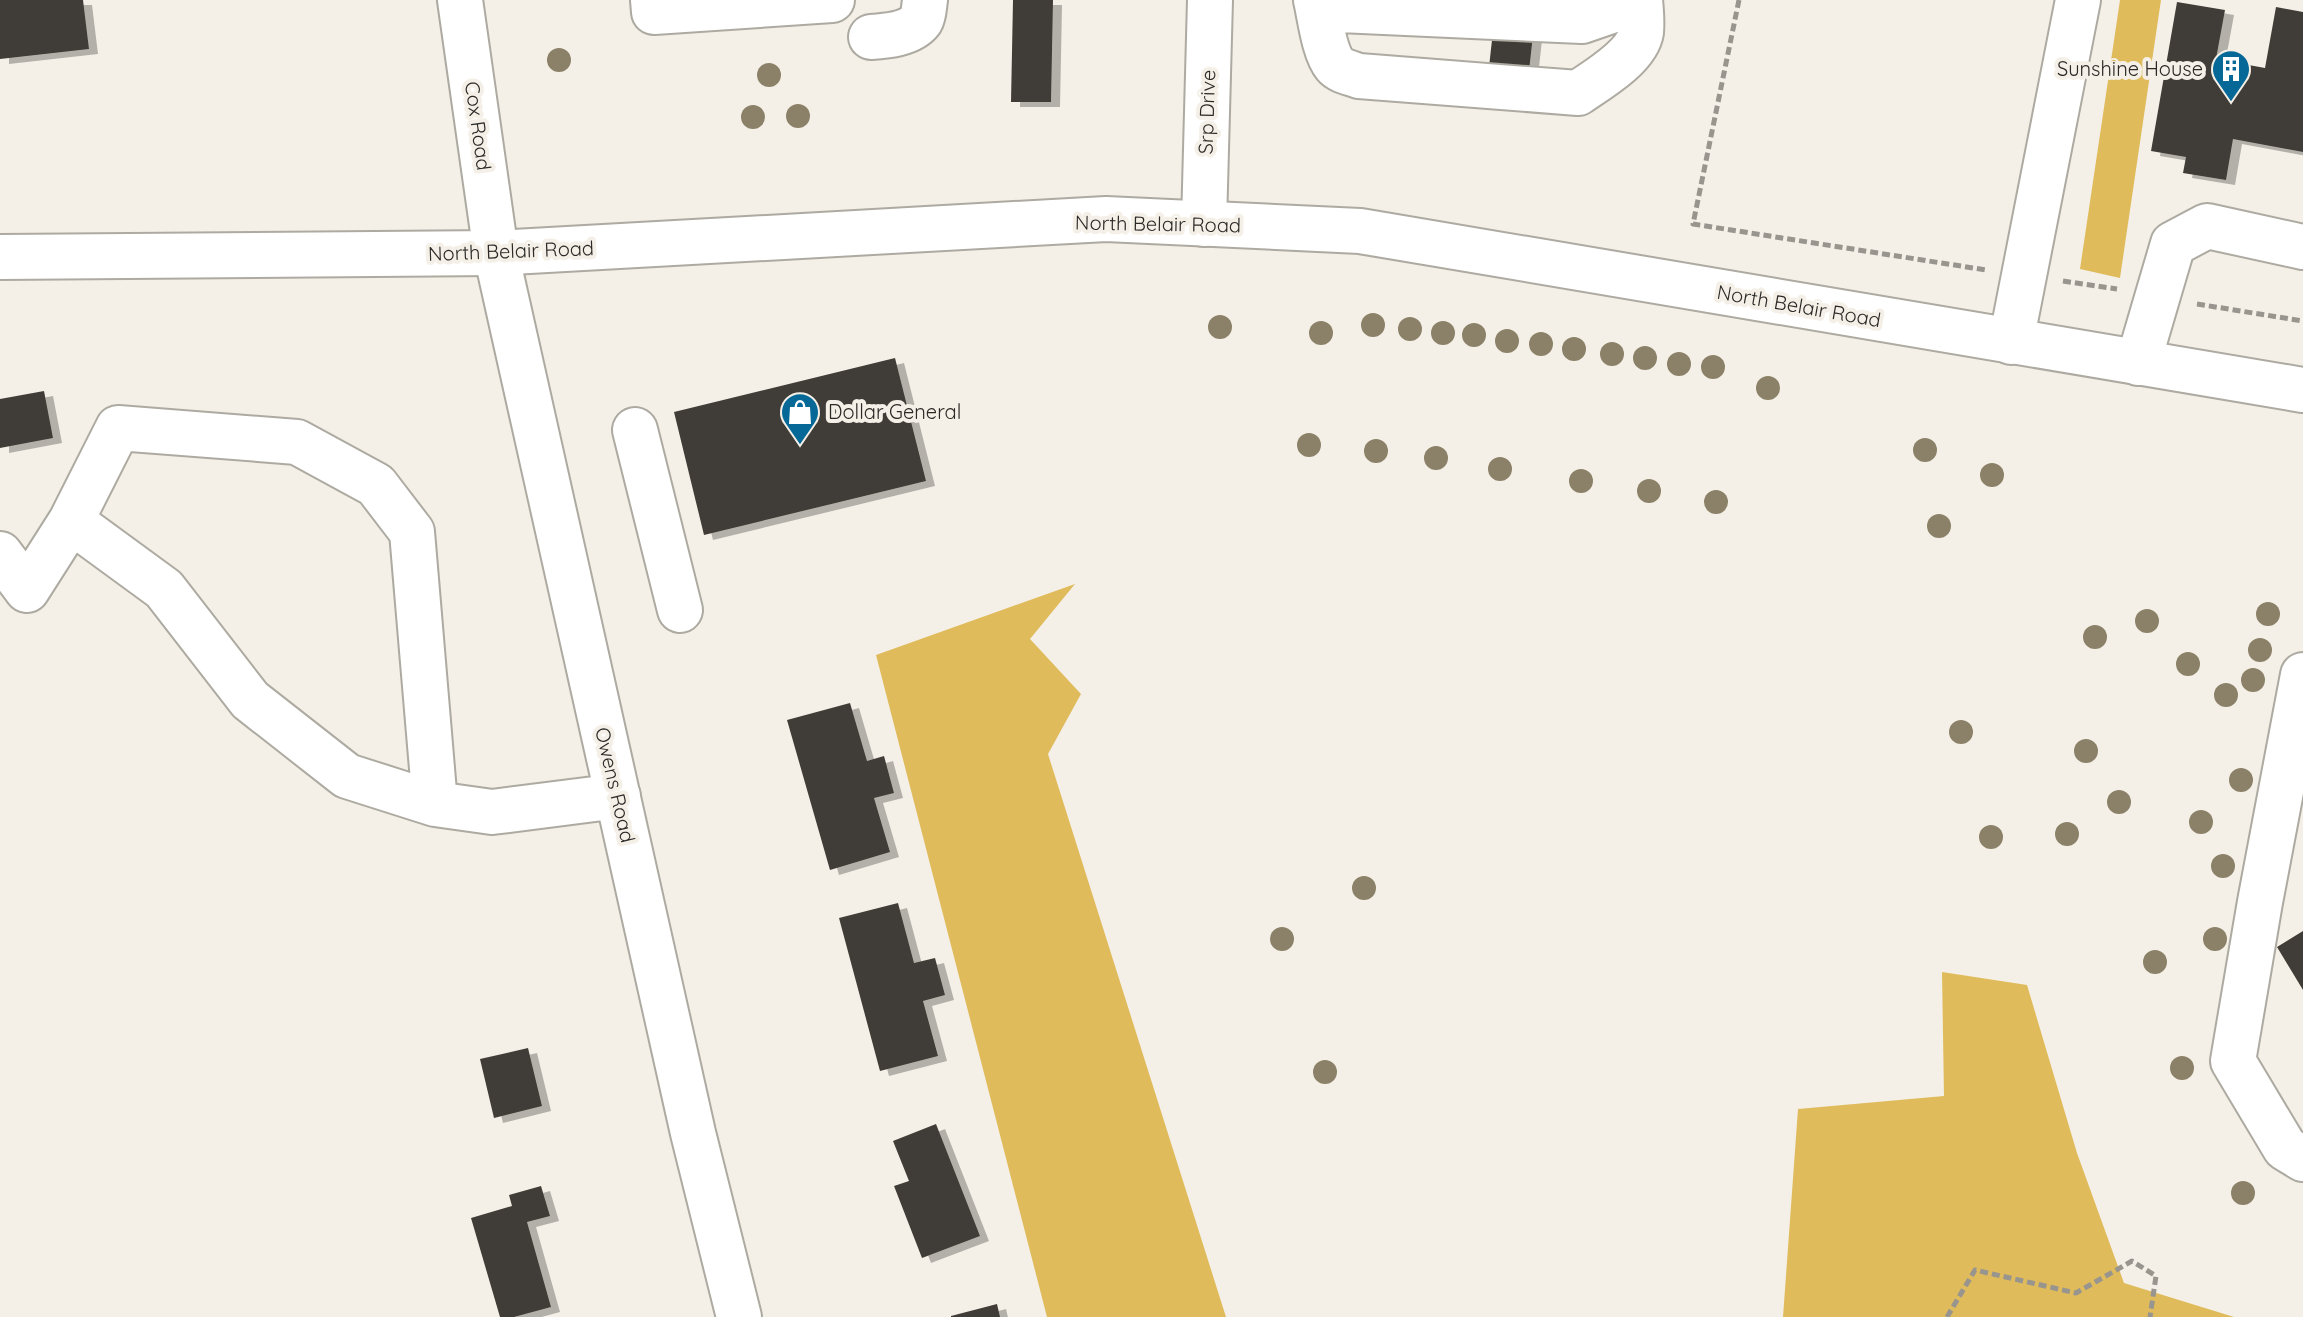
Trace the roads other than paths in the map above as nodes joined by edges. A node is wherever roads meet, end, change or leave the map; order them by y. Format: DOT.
graph roads {
  1 [pos="460,0"];
  2 [pos="653,0"];
  3 [pos="832,0"];
  4 [pos="925,0"];
  5 [pos="1210,0"];
  6 [pos="1317,0"];
  7 [pos="1324,0"];
  8 [pos="1626,0"];
  9 [pos="1640,0"];
  10 [pos="2078,0"];
  11 [pos="871,37"];
  12 [pos="1204,224"];
  13 [pos="2303,247"];
  14 [pos="496,253"];
  15 [pos="0,257"];
  16 [pos="2011,342"];
  17 [pos="2138,363"];
  18 [pos="2303,390"];
  19 [pos="635,430"];
  20 [pos="71,521"];
  21 [pos="0,554"];
  22 [pos="680,610"];
  23 [pos="2303,675"];
  24 [pos="2295,758"];
  25 [pos="618,796"];
  26 [pos="435,804"];
  27 [pos="2303,1159"];
  28 [pos="739,1317"];
  1 -- 14 [label="main road, Cox Road"];
  2 -- 3 [label="main road"];
  4 -- 11 [label="main road"];
  5 -- 12 [label="main road, Srp Drive"];
  6 -- 9 [label="main road"];
  7 -- 8 [label="main road"];
  10 -- 16 [label="main road"];
  12 -- 14 [label="main road, North Belair Road"];
  12 -- 16 [label="main road, North Belair Road"];
  13 -- 17 [label="main road"];
  14 -- 15 [label="main road, North Belair Road"];
  14 -- 25 [label="main road, Owens Road"];
  16 -- 17 [label="main road, North Belair Road"];
  17 -- 18 [label="main road, North Belair Road"];
  19 -- 22 [label="main road"];
  20 -- 21 [label="main road"];
  20 -- 26 [label="main road"];
  20 -- 26 [label="main road"];
  23 -- 24 [label="main road"];
  24 -- 27 [label="main road"];
  25 -- 26 [label="main road"];
  25 -- 28 [label="main road, Owens Road"];
}
